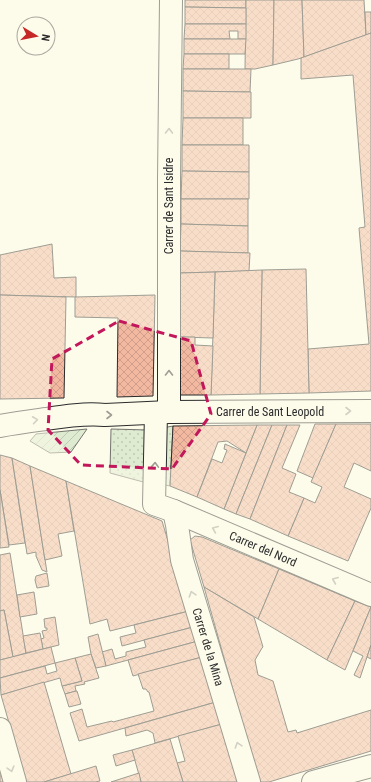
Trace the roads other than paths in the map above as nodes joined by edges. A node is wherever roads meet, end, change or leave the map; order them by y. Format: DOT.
graph roads {
  1 [pos="171,0"];
  2 [pos="371,411"];
  3 [pos="163,412"];
  4 [pos="0,426"];
  5 [pos="164,508"];
  6 [pos="371,595"];
  7 [pos="0,729"];
  8 [pos="371,766"];
  9 [pos="15,782"];
  10 [pos="250,782"];
  11 [pos="313,782"];
  3 -- 1 [label="street, Carrer de Sant Isidre, one-way"];
  3 -- 2 [label="street, Carrer de Sant Leopold, one-way"];
  4 -- 3 [label="street, Carrer de Sant Leopold, one-way"];
  5 -- 3 [label="street, Carrer de Sant Isidre, one-way"];
  6 -- 5 [label="street, Carrer del Nord, one-way"];
  10 -- 5 [label="street, Carrer de la Mina, one-way"];
  7 -- 9 [label="street, one-way"];
  8 -- 11 [label="street"];
}
